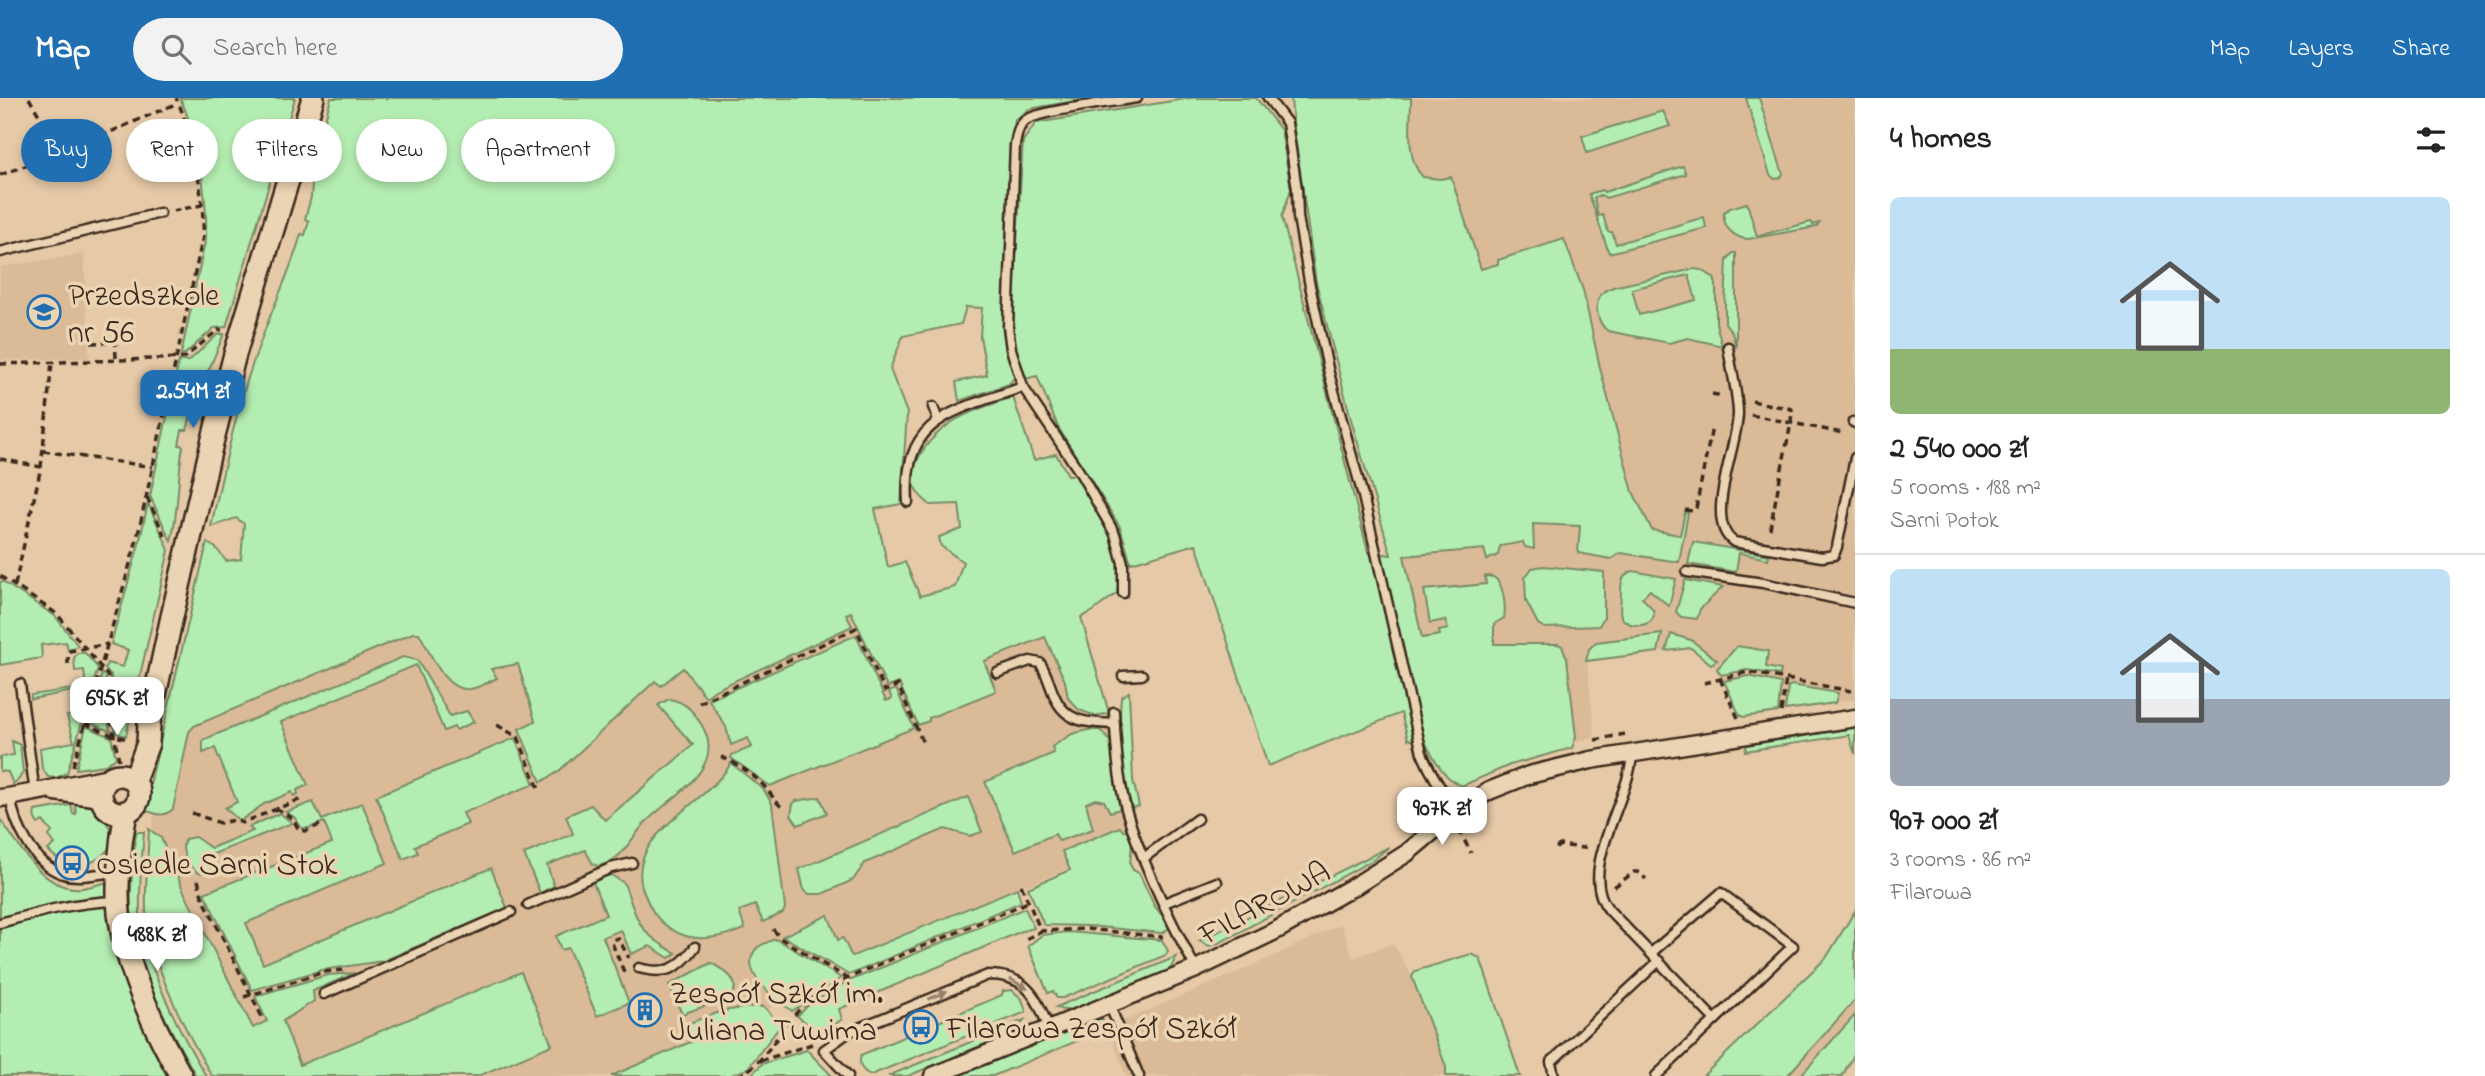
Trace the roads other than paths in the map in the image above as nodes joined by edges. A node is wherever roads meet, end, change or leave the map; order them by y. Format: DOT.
graph roads {
  1 [pos="313,98"];
  2 [pos="1137,98"];
  3 [pos="1268,98"];
  4 [pos="160,213"];
  5 [pos="0,252"];
  6 [pos="1728,347"];
  7 [pos="1023,387"];
  8 [pos="933,407"];
  9 [pos="938,420"];
  10 [pos="1855,458"];
  11 [pos="908,502"];
  12 [pos="1687,572"];
  13 [pos="1123,593"];
  14 [pos="1855,603"];
  15 [pos="997,673"];
  16 [pos="1142,675"];
  17 [pos="1123,676"];
  18 [pos="20,684"];
  19 [pos="1114,712"];
  20 [pos="1855,718"];
  21 [pos="1115,724"];
  22 [pos="1632,752"];
  23 [pos="122,773"];
  24 [pos="40,792"];
  25 [pos="5,797"];
  26 [pos="114,807"];
  27 [pos="1454,813"];
  28 [pos="1196,819"];
  29 [pos="1144,858"];
  30 [pos="632,863"];
  31 [pos="120,872"];
  32 [pos="1217,882"];
  33 [pos="119,900"];
  34 [pos="1164,903"];
  35 [pos="528,905"];
  36 [pos="511,912"];
  37 [pos="0,923"];
  38 [pos="695,947"];
  39 [pos="1651,953"];
  40 [pos="1659,961"];
  41 [pos="639,968"];
  42 [pos="1196,969"];
  43 [pos="324,994"];
  44 [pos="1109,1004"];
  45 [pos="1715,1020"];
  46 [pos="1049,1029"];
  47 [pos="181,1076"];
  48 [pos="848,1076"];
  49 [pos="933,1076"];
  50 [pos="1139,1076"];
  51 [pos="1554,1076"];
  52 [pos="1656,1076"];
  1 -- 23 [label="street"];
  2 -- 7 [label="lane"];
  3 -- 27 [label="lane"];
  4 -- 5 [label="lane"];
  6 -- 10 [label="lane"];
  7 -- 9 [label="lane"];
  7 -- 13 [label="lane"];
  8 -- 9 [label="lane"];
  9 -- 11 [label="lane"];
  12 -- 14 [label="lane"];
  15 -- 21 [label="lane"];
  16 -- 17 [label="lane"];
  18 -- 24 [label="lane"];
  19 -- 21 [label="lane"];
  20 -- 22 [label="street, FILAROWA"];
  21 -- 29 [label="lane"];
  22 -- 27 [label="street, FILAROWA"];
  22 -- 39 [label="lane"];
  23 -- 24 [label="street"];
  23 -- 26 [label="street"];
  23 -- 26 [label="street"];
  24 -- 25 [label="street"];
  24 -- 26 [label="street"];
  25 -- 31 [label="lane"];
  26 -- 31 [label="street"];
  27 -- 42 [label="street, FILAROWA"];
  28 -- 29 [label="lane"];
  29 -- 34 [label="lane"];
  30 -- 35 [label="lane"];
  31 -- 33 [label="street"];
  32 -- 34 [label="lane"];
  33 -- 37 [label="lane"];
  33 -- 47 [label="street"];
  34 -- 42 [label="lane"];
  36 -- 43 [label="lane"];
  38 -- 41 [label="lane"];
  39 -- 40 [label="lane"];
  39 -- 45 [label="lane"];
  40 -- 45 [label="lane"];
  40 -- 51 [label="lane"];
  42 -- 44 [label="street, FILAROWA"];
  44 -- 46 [label="street, FILAROWA"];
  44 -- 50 [label="lane"];
  45 -- 52 [label="lane"];
  48 -- 46 [label="lane, one-way"];
  46 -- 49 [label="street, FILAROWA"];
}
